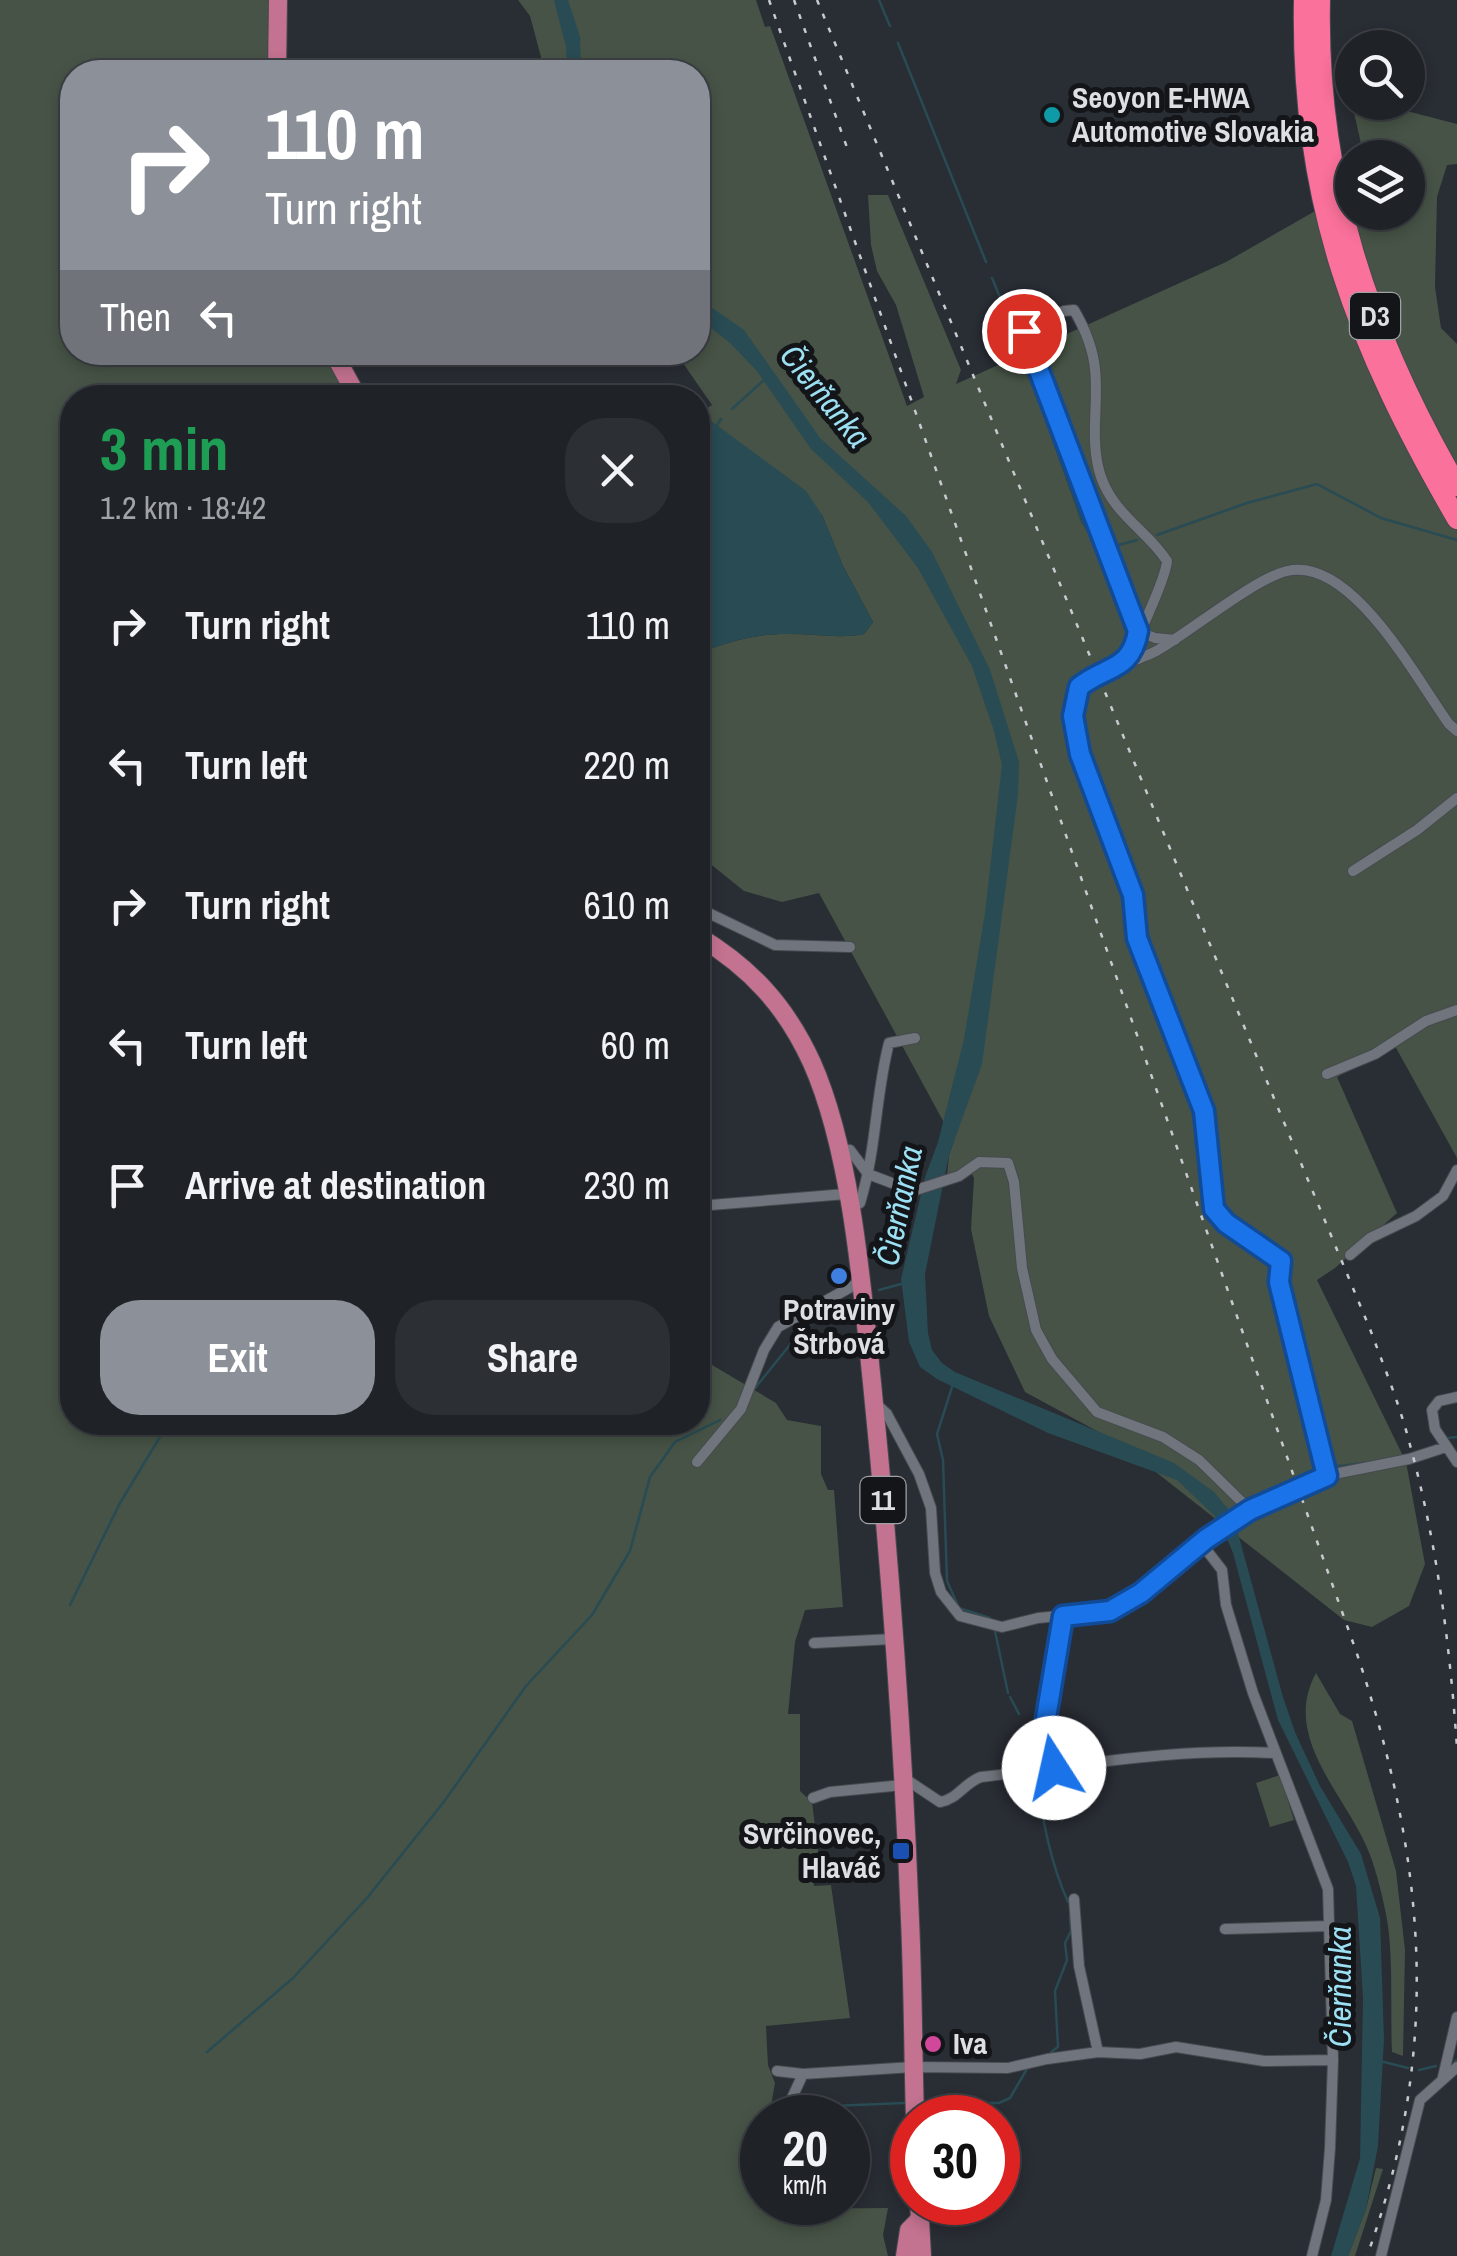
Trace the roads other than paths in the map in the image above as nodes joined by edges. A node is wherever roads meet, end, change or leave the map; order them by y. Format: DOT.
graph roads {
  1 [pos="278,0"];
  2 [pos="1304,0"];
  3 [pos="1320,0"];
  4 [pos="277,60"];
  5 [pos="1457,486"];
  6 [pos="1457,519"];
  7 [pos="1138,631"];
  8 [pos="1176,640"];
  9 [pos="1120,666"];
  10 [pos="1457,731"];
  11 [pos="1457,798"];
  12 [pos="1352,871"];
  13 [pos="710,914"];
  14 [pos="710,945"];
  15 [pos="850,948"];
  16 [pos="1457,1010"];
  17 [pos="914,1038"];
  18 [pos="1327,1074"];
  19 [pos="838,1149"];
  20 [pos="1457,1170"];
  21 [pos="868,1174"];
  22 [pos="848,1201"];
  23 [pos="710,1206"];
  24 [pos="1350,1256"];
  25 [pos="860,1282"];
  26 [pos="1457,1397"];
  27 [pos="874,1402"];
  28 [pos="1446,1447"];
  29 [pos="697,1462"];
  30 [pos="1457,1462"];
  31 [pos="1327,1476"];
  32 [pos="1250,1510"];
  33 [pos="1204,1541"];
  34 [pos="1063,1616"];
  35 [pos="894,1639"];
  36 [pos="814,1643"];
  37 [pos="1274,1753"];
  38 [pos="1054,1768"];
  39 [pos="903,1781"];
  40 [pos="813,1798"];
  41 [pos="1074,1899"];
  42 [pos="1328,1926"];
  43 [pos="1225,1930"];
  44 [pos="1457,2018"];
  45 [pos="1098,2052"];
  46 [pos="1333,2060"];
  47 [pos="913,2067"];
  48 [pos="1457,2067"];
  49 [pos="777,2071"];
  50 [pos="803,2074"];
  51 [pos="1443,2077"];
  52 [pos="793,2095"];
  53 [pos="914,2095"];
  54 [pos="912,2225"];
  55 [pos="920,2225"];
  56 [pos="906,2256"];
  57 [pos="922,2256"];
  58 [pos="1312,2256"];
  59 [pos="1381,2256"];
  1 -- 4 [label="main road"];
  2 -- 6 [label="highway, D3"];
  3 -- 5 [label="highway, D3"];
  7 -- 7 [label="street"];
  7 -- 8 [label="street"];
  7 -- 9 [label="street"];
  8 -- 9 [label="street"];
  8 -- 10 [label="street"];
  9 -- 31 [label="street"];
  11 -- 12 [label="street"];
  13 -- 15 [label="street"];
  14 -- 19 [label="main road, 11"];
  16 -- 18 [label="street"];
  17 -- 21 [label="street"];
  19 -- 21 [label="street"];
  19 -- 22 [label="main road, 11"];
  20 -- 24 [label="street"];
  21 -- 22 [label="street"];
  21 -- 32 [label="street"];
  22 -- 23 [label="street"];
  22 -- 25 [label="main road, 11"];
  25 -- 27 [label="main road, 11"];
  25 -- 29 [label="street"];
  26 -- 28 [label="street"];
  27 -- 34 [label="street"];
  27 -- 35 [label="main road, 11"];
  28 -- 30 [label="street"];
  28 -- 31 [label="street"];
  31 -- 32 [label="street"];
  32 -- 33 [label="street"];
  33 -- 34 [label="street"];
  33 -- 37 [label="street"];
  34 -- 38 [label="street"];
  35 -- 36 [label="street"];
  35 -- 39 [label="main road, 11"];
  37 -- 38 [label="street"];
  37 -- 42 [label="street"];
  38 -- 39 [label="street"];
  39 -- 40 [label="street"];
  39 -- 47 [label="main road, 11"];
  41 -- 45 [label="street"];
  42 -- 43 [label="street"];
  42 -- 46 [label="street"];
  44 -- 51 [label="street"];
  45 -- 46 [label="street"];
  45 -- 47 [label="street"];
  46 -- 58 [label="street"];
  47 -- 50 [label="street"];
  47 -- 53 [label="main road, 11"];
  48 -- 51 [label="street"];
  49 -- 50 [label="street"];
  50 -- 52 [label="street"];
  51 -- 59 [label="street"];
  54 -- 56 [label="main road"];
  55 -- 57 [label="main road"];
}
